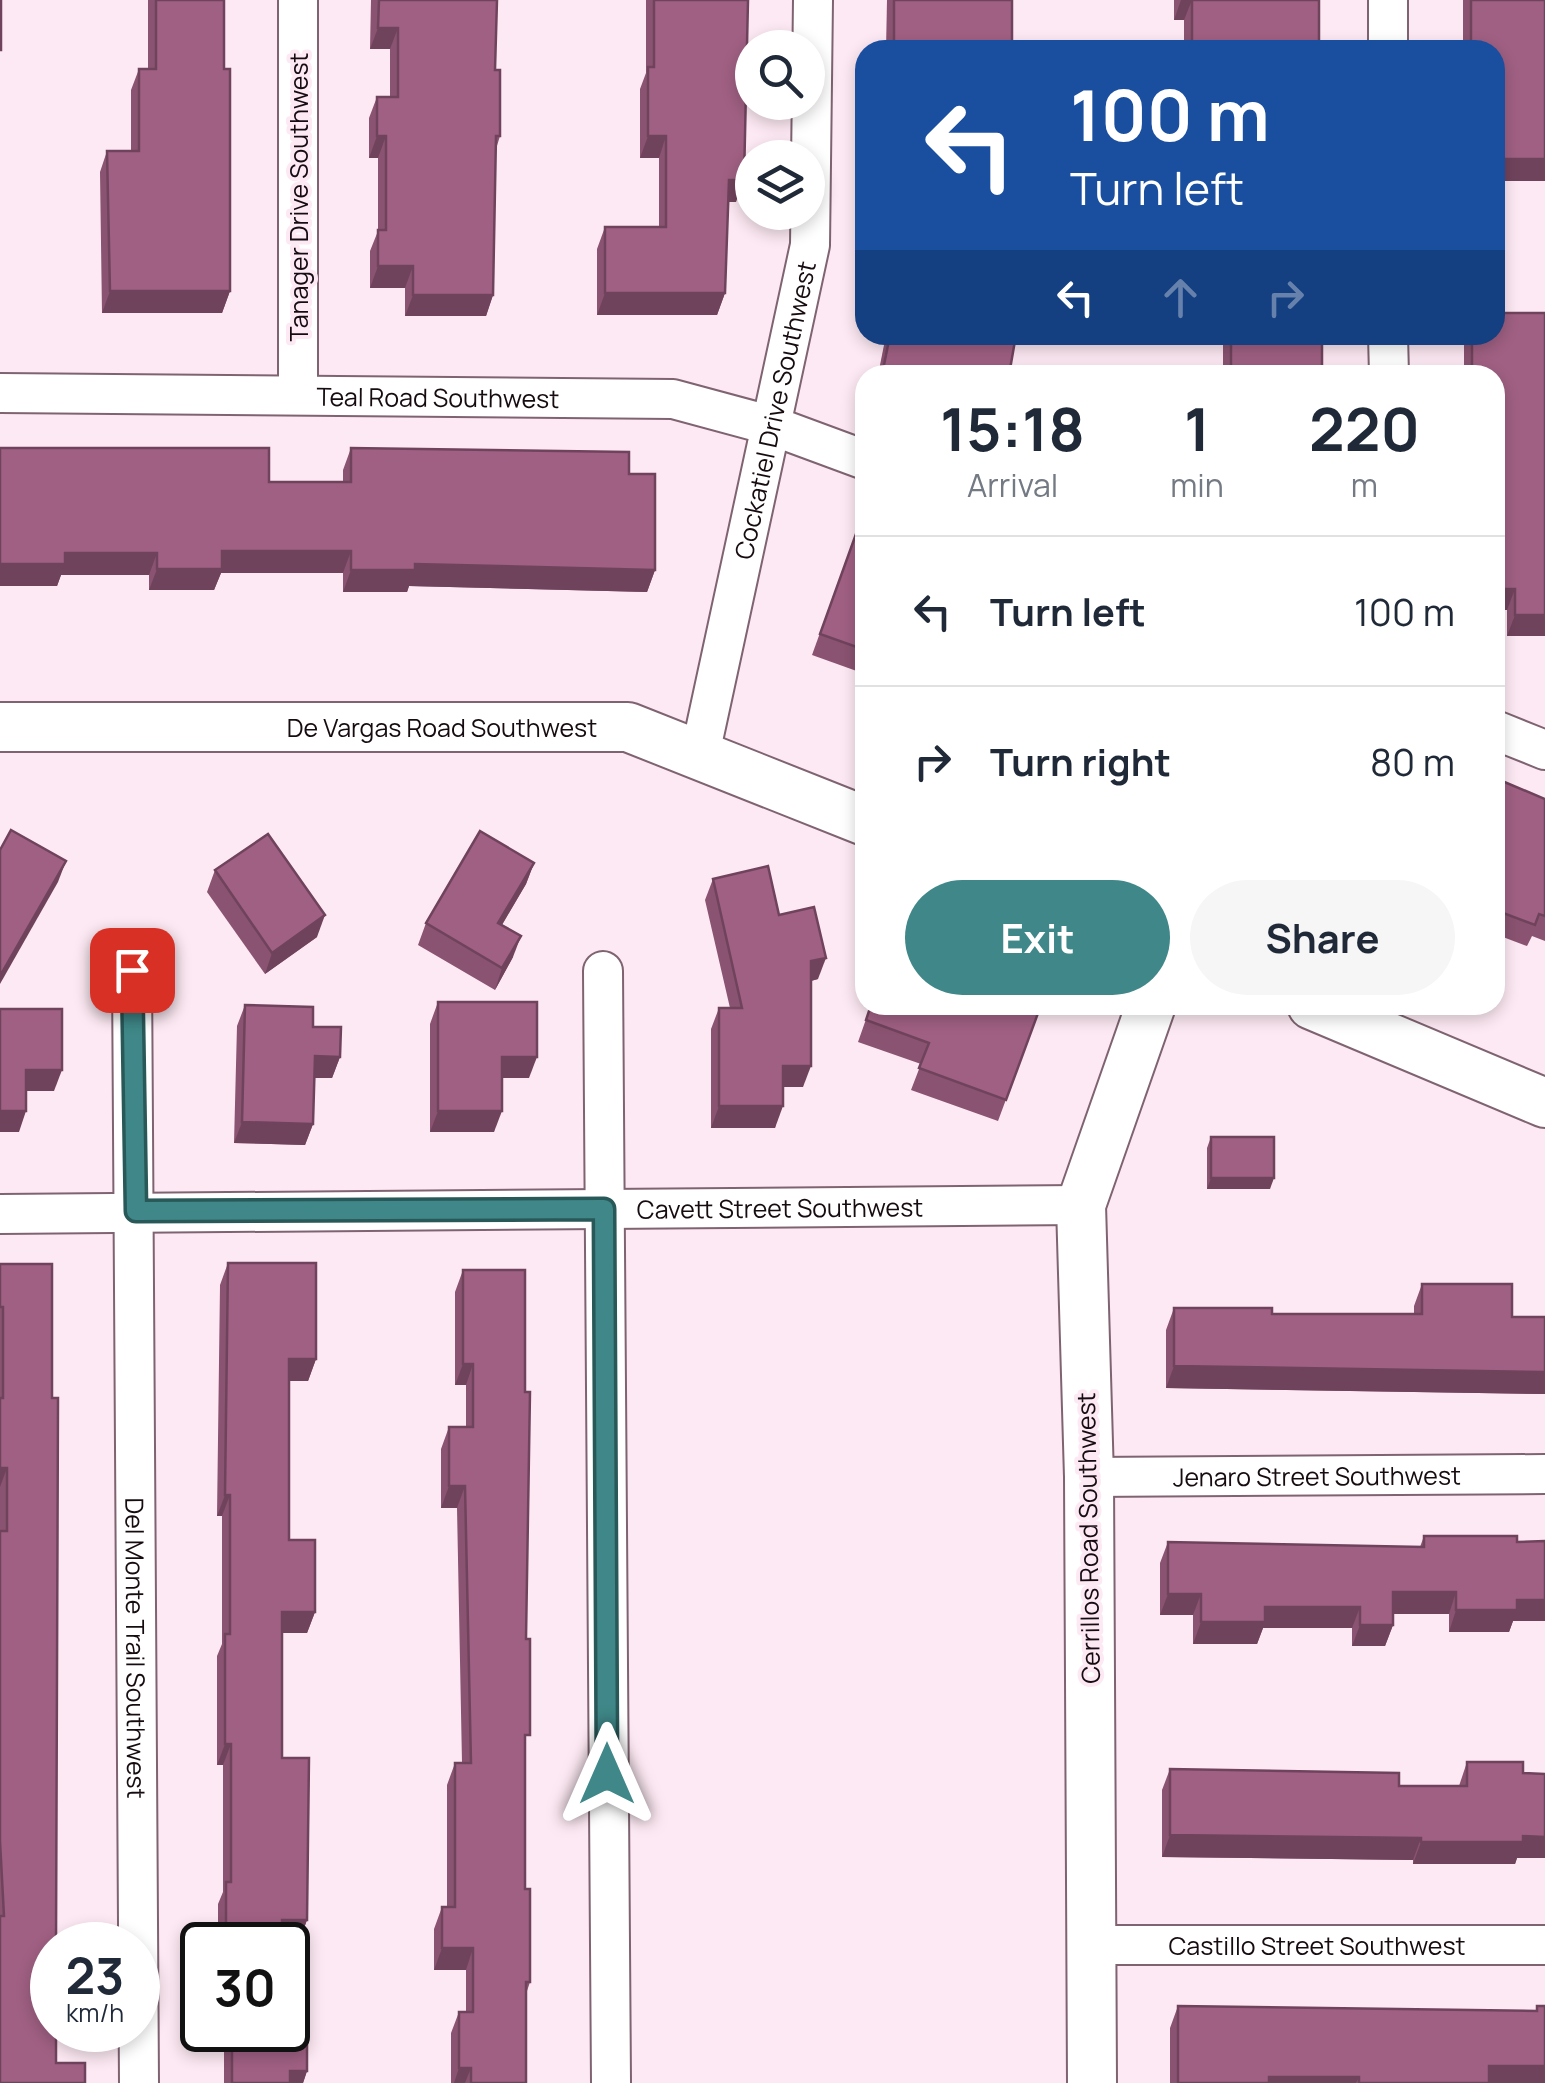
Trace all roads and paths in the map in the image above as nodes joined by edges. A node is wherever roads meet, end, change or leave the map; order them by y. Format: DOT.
graph roads {
  1 [pos="298,0"];
  2 [pos="813,0"];
  3 [pos="1388,0"];
  4 [pos="1388,40"];
  5 [pos="0,393"];
  6 [pos="298,394"];
  7 [pos="773,426"];
  8 [pos="855,456"];
  9 [pos="0,728"];
  10 [pos="1505,734"];
  11 [pos="1545,750"];
  12 [pos="700,754"];
  13 [pos="855,817"];
  14 [pos="132,970"];
  15 [pos="603,971"];
  16 [pos="1147,1015"];
  17 [pos="1336,1015"];
  18 [pos="1545,1103"];
  19 [pos="1080,1205"];
  20 [pos="604,1209"];
  21 [pos="136,1211"];
  22 [pos="0,1214"];
  23 [pos="1545,1474"];
  24 [pos="1089,1477"];
  25 [pos="1089,1945"];
  26 [pos="1545,1945"];
  27 [pos="139,2083"];
  28 [pos="612,2083"];
  29 [pos="1092,2083"];
  1 -- 6 [label="street, Tanager Drive Southwest"];
  2 -- 7 [label="street, Cockatiel Drive Southwest"];
  3 -- 4 [label="street"];
  5 -- 6 [label="street, Teal Road Southwest"];
  6 -- 7 [label="street, Teal Road Southwest"];
  7 -- 8 [label="street, Teal Road Southwest"];
  7 -- 12 [label="street, Cockatiel Drive Southwest"];
  9 -- 12 [label="street, De Vargas Road Southwest"];
  10 -- 11 [label="street"];
  12 -- 13 [label="street, De Vargas Road Southwest"];
  14 -- 21 [label="street, Del Monte Trail Southwest"];
  15 -- 20 [label="street"];
  16 -- 19 [label="street, Cerrillos Road Southwest"];
  17 -- 18 [label="street"];
  19 -- 20 [label="street, Cavett Street Southwest"];
  19 -- 24 [label="street, Cerrillos Road Southwest"];
  20 -- 21 [label="street, Cavett Street Southwest"];
  20 -- 28 [label="street"];
  21 -- 22 [label="street, Cavett Street Southwest"];
  21 -- 27 [label="street, Del Monte Trail Southwest"];
  23 -- 24 [label="street, Jenaro Street Southwest"];
  24 -- 25 [label="street, Cerrillos Road Southwest"];
  25 -- 26 [label="street, Castillo Street Southwest"];
  25 -- 29 [label="street, Cerrillos Road Southwest"];
}
